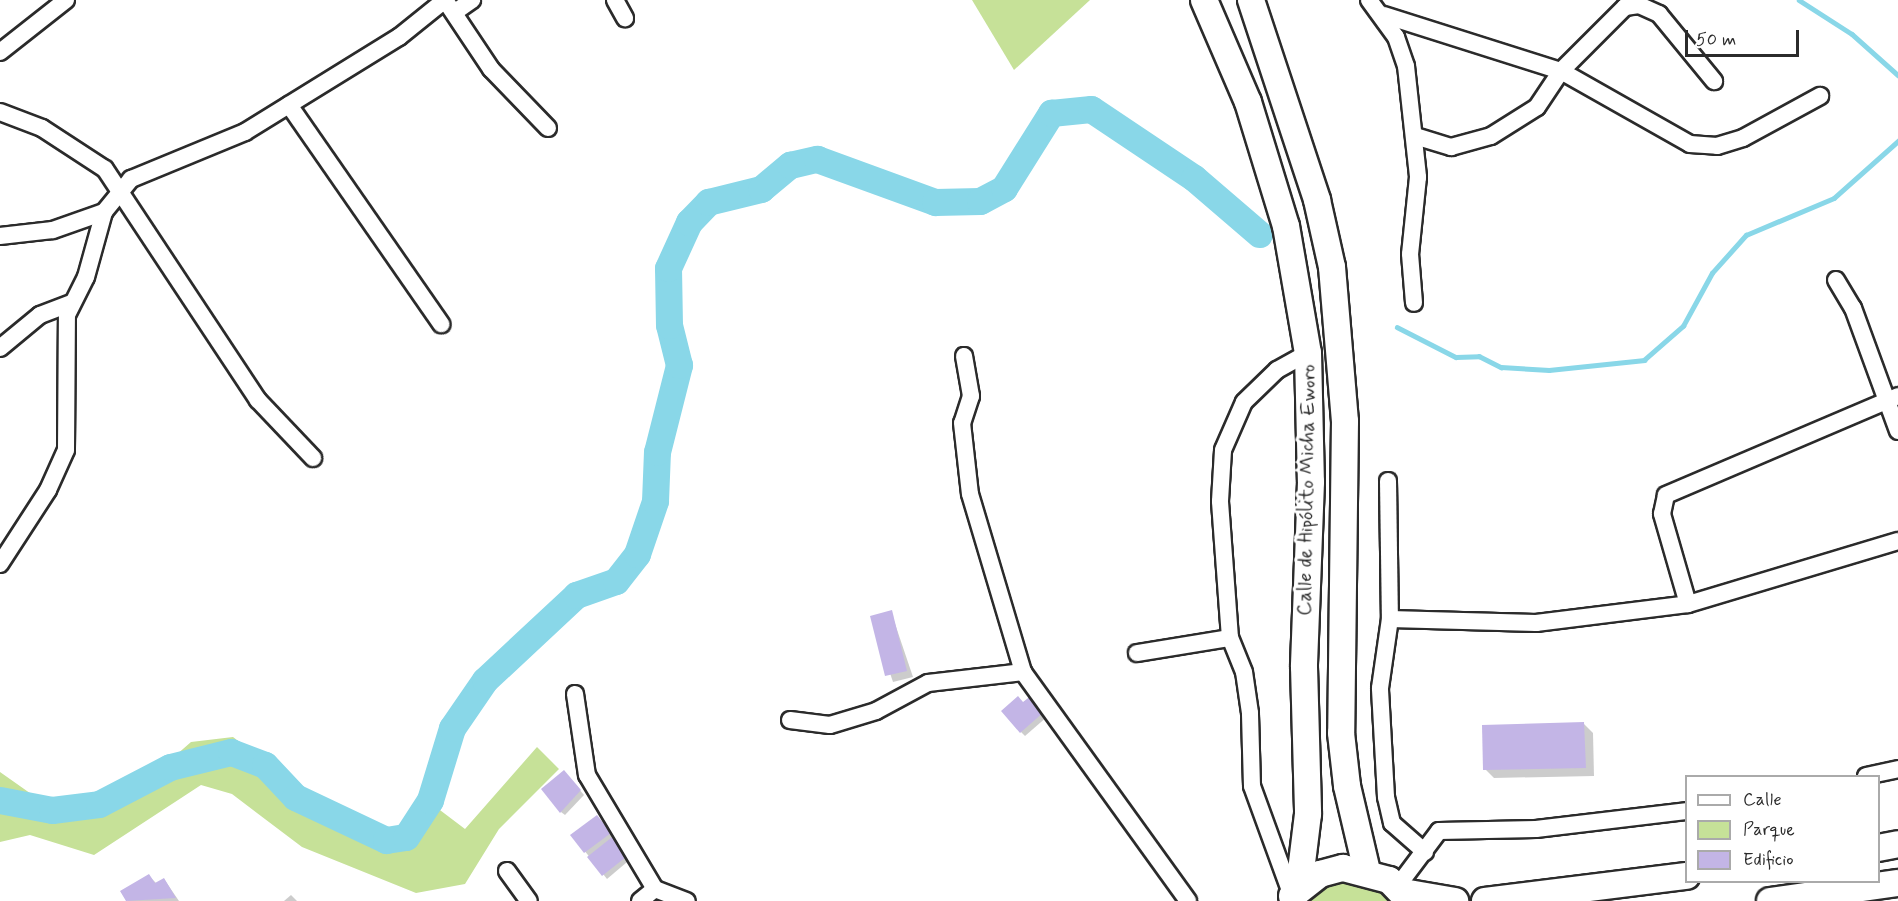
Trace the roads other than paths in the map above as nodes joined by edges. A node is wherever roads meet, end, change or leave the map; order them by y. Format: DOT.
graph roads {
  1 [pos="66,0"];
  2 [pos="472,0"];
  3 [pos="615,0"];
  4 [pos="1204,0"];
  5 [pos="1251,0"];
  6 [pos="1369,0"];
  7 [pos="455,12"];
  8 [pos="1383,15"];
  9 [pos="625,18"];
  10 [pos="4,43"];
  11 [pos="1561,71"];
  12 [pos="1714,81"];
  13 [pos="1820,96"];
  14 [pos="289,105"];
  15 [pos="0,112"];
  16 [pos="548,128"];
  17 [pos="1416,136"];
  18 [pos="121,190"];
  19 [pos="104,212"];
  20 [pos="0,236"];
  21 [pos="1836,280"];
  22 [pos="71,303"];
  23 [pos="1414,303"];
  24 [pos="441,324"];
  25 [pos="0,348"];
  26 [pos="1308,353"];
  27 [pos="964,356"];
  28 [pos="1892,399"];
  29 [pos="1898,431"];
  30 [pos="313,458"];
  31 [pos="1388,481"];
  32 [pos="1898,541"];
  33 [pos="0,564"];
  34 [pos="1688,604"];
  35 [pos="1390,619"];
  36 [pos="1230,638"];
  37 [pos="1137,653"];
  38 [pos="1023,672"];
  39 [pos="575,694"];
  40 [pos="789,720"];
  41 [pos="1898,769"];
  42 [pos="1874,775"];
  43 [pos="1685,811"];
  44 [pos="1898,844"];
  45 [pos="1880,848"];
  46 [pos="1425,852"];
  47 [pos="507,871"];
  48 [pos="1367,871"];
  49 [pos="1685,876"];
  50 [pos="1898,883"];
  51 [pos="655,889"];
  52 [pos="1403,893"];
  53 [pos="1293,895"];
  54 [pos="530,901"];
  55 [pos="640,901"];
  56 [pos="687,901"];
  57 [pos="1188,901"];
  58 [pos="1455,901"];
  59 [pos="1485,901"];
  60 [pos="1770,901"];
  1 -- 10 [label="street"];
  2 -- 7 [label="street"];
  3 -- 9 [label="street"];
  4 -- 26 [label="main road, Calle de Hipólito Micha Eworo"];
  5 -- 48 [label="main road, Calle de Hipólito Micha Eworo"];
  6 -- 8 [label="street"];
  7 -- 14 [label="street"];
  7 -- 16 [label="street"];
  8 -- 11 [label="street"];
  8 -- 17 [label="street"];
  11 -- 12 [label="street"];
  11 -- 13 [label="street"];
  11 -- 17 [label="street"];
  14 -- 18 [label="street"];
  14 -- 24 [label="street"];
  15 -- 18 [label="street"];
  17 -- 23 [label="street"];
  18 -- 19 [label="street"];
  18 -- 30 [label="street"];
  19 -- 20 [label="street"];
  19 -- 22 [label="street"];
  21 -- 28 [label="street"];
  22 -- 25 [label="street"];
  22 -- 33 [label="street"];
  26 -- 36 [label="street"];
  26 -- 53 [label="main road, Calle de Hipólito Micha Eworo"];
  27 -- 38 [label="street"];
  28 -- 29 [label="street"];
  28 -- 34 [label="street"];
  31 -- 35 [label="street"];
  32 -- 34 [label="street"];
  34 -- 35 [label="street"];
  35 -- 46 [label="street"];
  36 -- 37 [label="street"];
  36 -- 53 [label="street"];
  38 -- 40 [label="street"];
  38 -- 57 [label="street"];
  39 -- 51 [label="street"];
  41 -- 42 [label="street"];
  43 -- 46 [label="street"];
  44 -- 45 [label="main road"];
  46 -- 52 [label="street"];
  47 -- 54 [label="street"];
  48 -- 52 [label="main road"];
  48 -- 53 [label="main road"];
  49 -- 59 [label="main road"];
  50 -- 60 [label="main road"];
  51 -- 55 [label="street"];
  51 -- 56 [label="street"];
  52 -- 58 [label="main road"];
}
